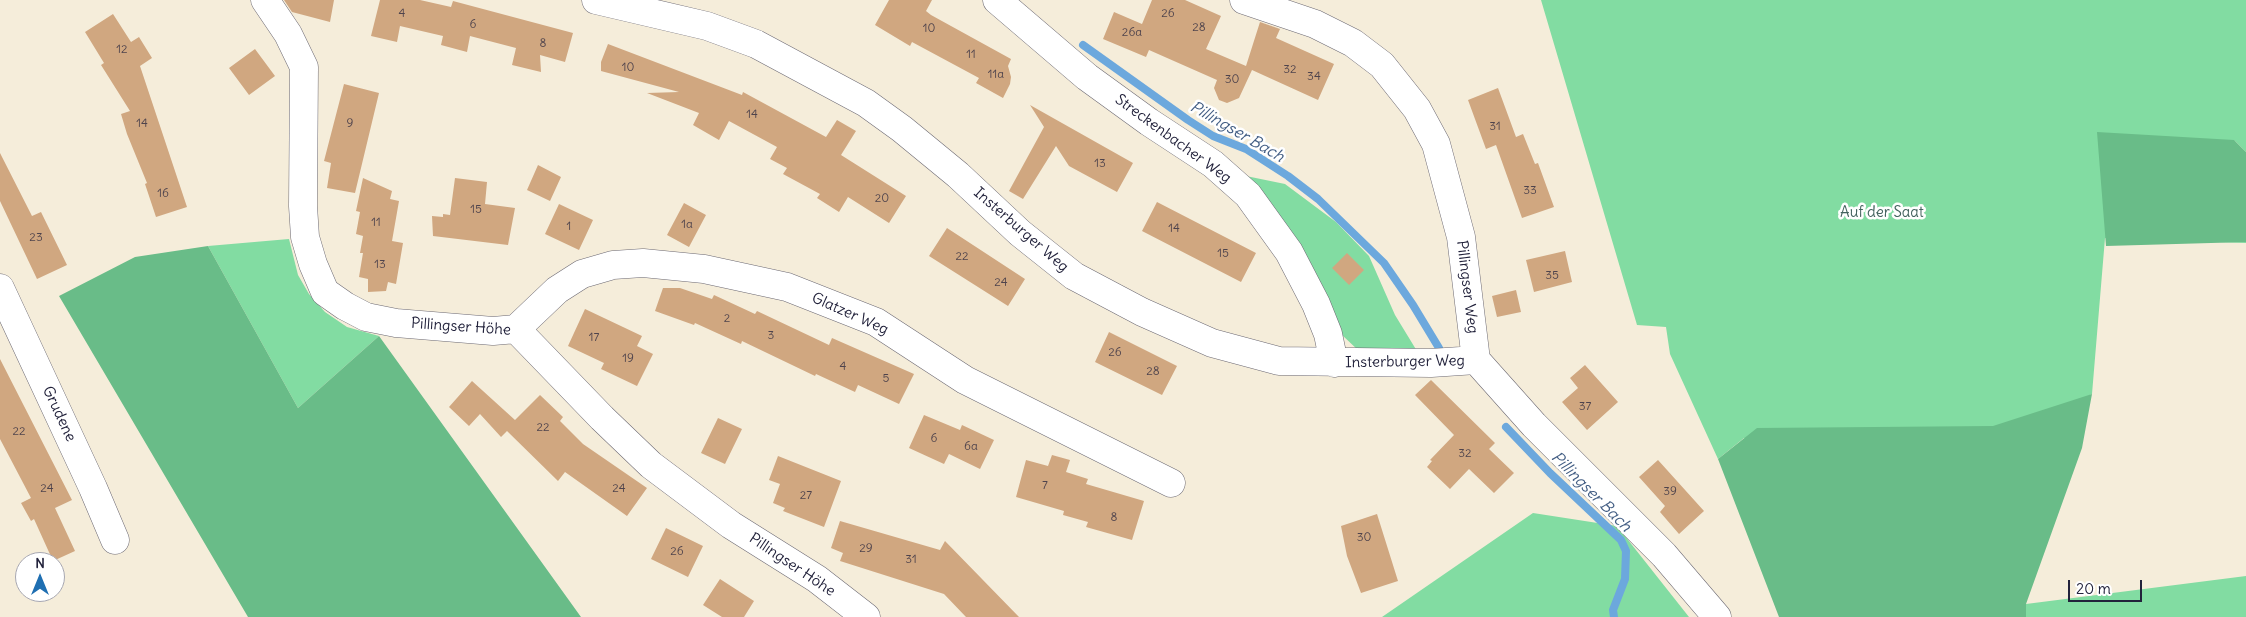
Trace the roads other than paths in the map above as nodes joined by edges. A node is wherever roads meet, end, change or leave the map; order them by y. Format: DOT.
graph roads {
  1 [pos="265,0"];
  2 [pos="596,0"];
  3 [pos="997,0"];
  4 [pos="1244,0"];
  5 [pos="0,288"];
  6 [pos="516,329"];
  7 [pos="1476,360"];
  8 [pos="1334,363"];
  9 [pos="1171,483"];
  10 [pos="115,540"];
  11 [pos="866,617"];
  12 [pos="1717,617"];
  1 -- 6 [label="street, Pillingser Höhe"];
  2 -- 8 [label="street, Insterburger Weg"];
  3 -- 8 [label="street, Streckenbacher Weg"];
  4 -- 7 [label="street, Pillingser Weg"];
  5 -- 10 [label="street, Grudene"];
  6 -- 9 [label="street, Glatzer Weg"];
  6 -- 11 [label="street, Pillingser Höhe"];
  7 -- 8 [label="street, Insterburger Weg"];
  7 -- 12 [label="street"];
}
